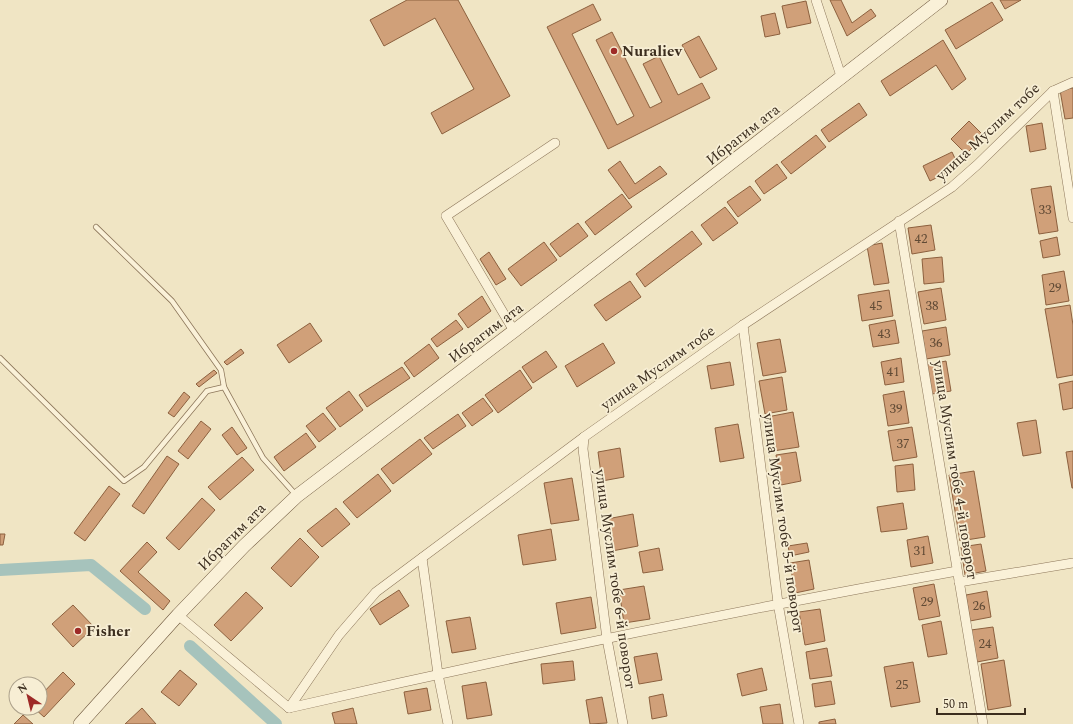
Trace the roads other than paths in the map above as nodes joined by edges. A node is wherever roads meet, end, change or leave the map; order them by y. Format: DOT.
graph roads {
  1 [pos="816,0"];
  2 [pos="941,0"];
  3 [pos="842,79"];
  4 [pos="1073,82"];
  5 [pos="1053,92"];
  6 [pos="555,143"];
  7 [pos="1073,218"];
  8 [pos="899,221"];
  9 [pos="96,227"];
  10 [pos="743,325"];
  11 [pos="514,331"];
  12 [pos="0,358"];
  13 [pos="224,387"];
  14 [pos="584,437"];
  15 [pos="297,496"];
  16 [pos="422,558"];
  17 [pos="1073,563"];
  18 [pos="957,571"];
  19 [pos="959,582"];
  20 [pos="778,603"];
  21 [pos="178,615"];
  22 [pos="607,638"];
  23 [pos="438,674"];
  24 [pos="289,708"];
  25 [pos="80,724"];
  26 [pos="448,724"];
  27 [pos="623,724"];
  28 [pos="799,724"];
  29 [pos="983,724"];
  1 -- 3 [label="street"];
  2 -- 3 [label="street, Ибрагим ата"];
  3 -- 11 [label="street, Ибрагим ата"];
  4 -- 5 [label="street, улица Муслим тобе"];
  5 -- 7 [label="street"];
  5 -- 8 [label="street, улица Муслим тобе"];
  6 -- 11 [label="street"];
  8 -- 10 [label="street, улица Муслим тобе"];
  8 -- 18 [label="street, улица Муслим тобе 4-й поворот"];
  9 -- 13 [label="lane"];
  10 -- 14 [label="street, улица Муслим тобе"];
  10 -- 20 [label="street, улица Муслим тобе 5-й поворот"];
  11 -- 15 [label="street, Ибрагим ата"];
  12 -- 13 [label="lane"];
  13 -- 15 [label="lane"];
  14 -- 16 [label="street, улица Муслим тобе"];
  14 -- 22 [label="street, улица Муслим тобе 6-й поворот"];
  15 -- 21 [label="street, Ибрагим ата"];
  16 -- 23 [label="street"];
  16 -- 24 [label="street, улица Муслим тобе"];
  17 -- 19 [label="street"];
  18 -- 19 [label="street, улица Муслим тобе 4-й поворот"];
  18 -- 20 [label="street"];
  19 -- 29 [label="street, улица Муслим тобе 4-й поворот"];
  20 -- 22 [label="street"];
  20 -- 28 [label="street, улица Муслим тобе 5-й поворот"];
  21 -- 24 [label="street"];
  21 -- 25 [label="street, Ибрагим ата"];
  22 -- 23 [label="street"];
  22 -- 27 [label="street, улица Муслим тобе 6-й поворот"];
  23 -- 24 [label="street"];
  23 -- 26 [label="street"];
}
